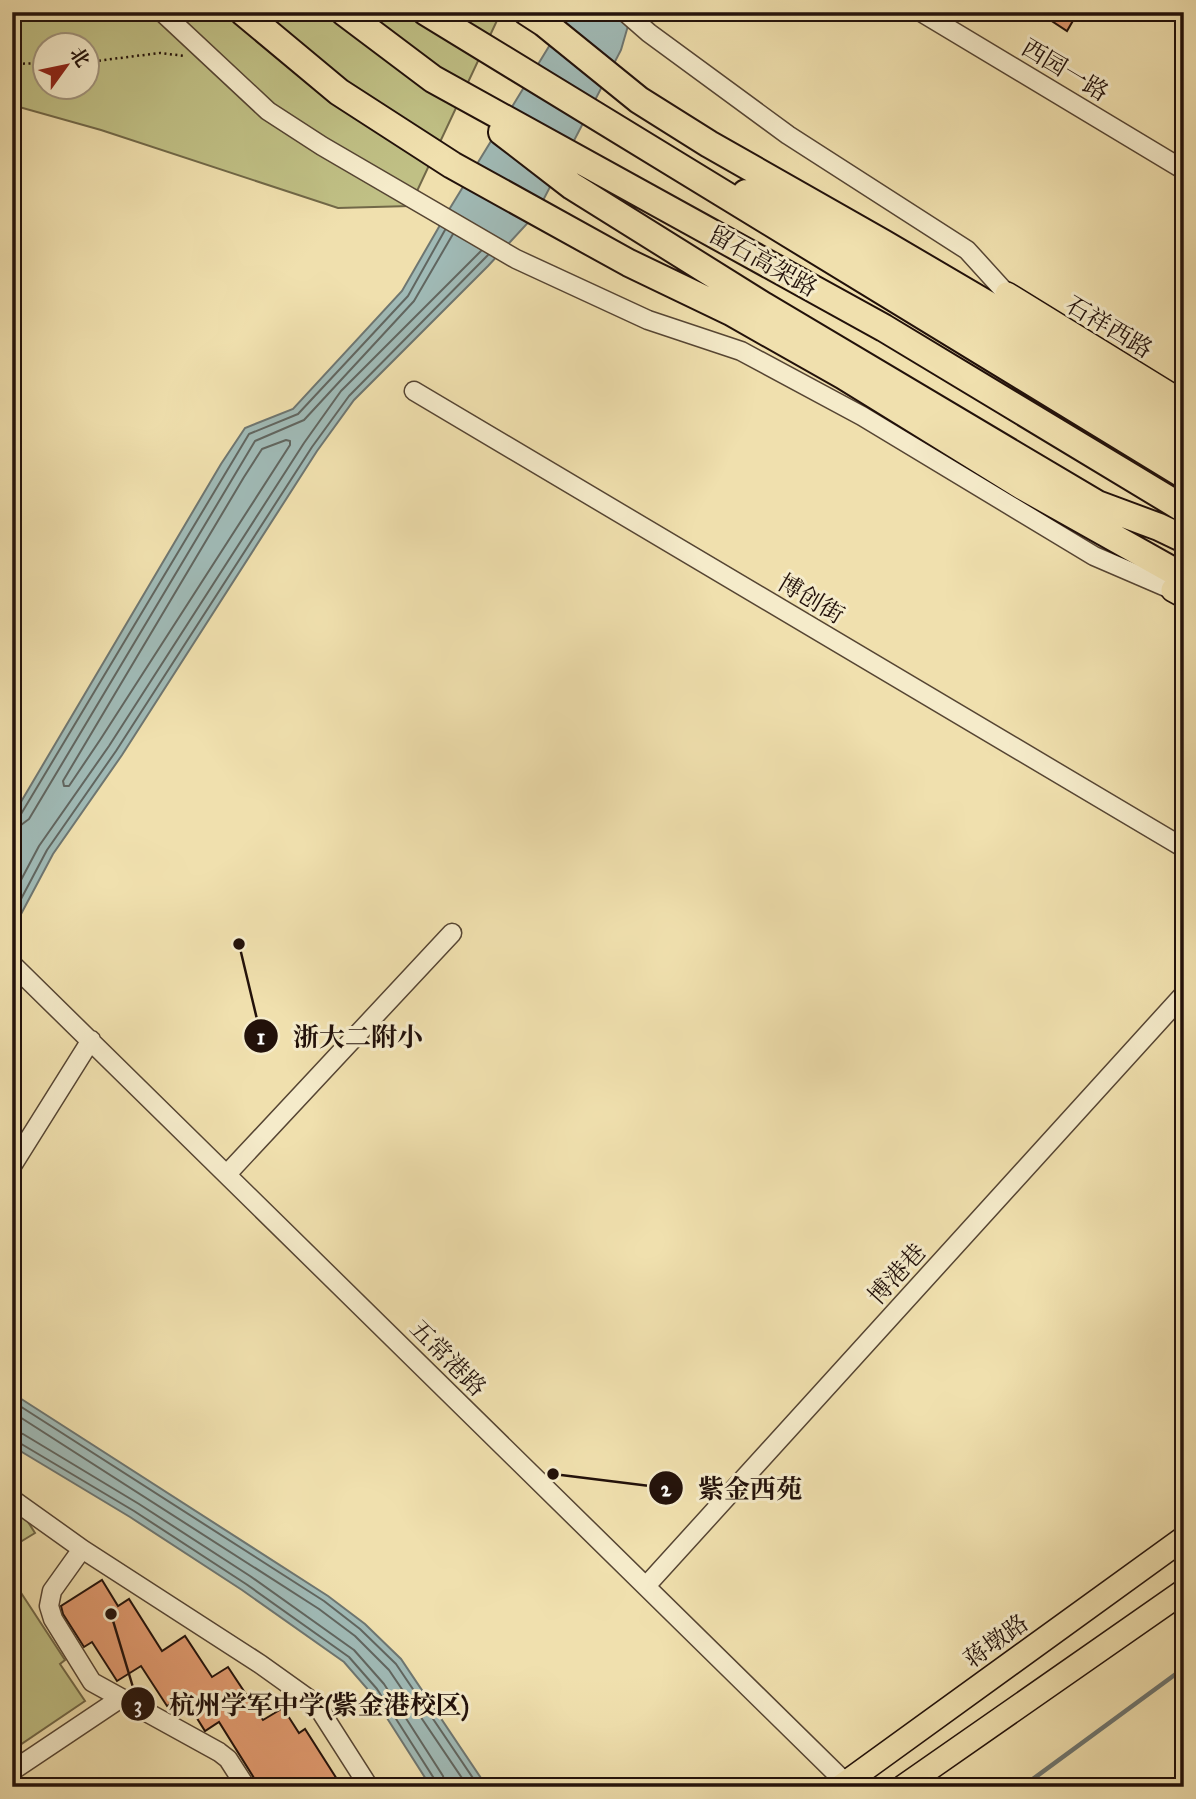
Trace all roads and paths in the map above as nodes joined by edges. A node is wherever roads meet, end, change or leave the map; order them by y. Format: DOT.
graph roads {
  1 [pos="162,12"];
  2 [pos="243,12"];
  3 [pos="344,12"];
  4 [pos="426,12"];
  5 [pos="625,12"];
  6 [pos="921,12"];
  7 [pos="535,17"];
  8 [pos="102,60"];
  9 [pos="216,62"];
  10 [pos="32,63"];
  11 [pos="12,64"];
  12 [pos="433,79"];
  13 [pos="544,85"];
  14 [pos="1184,170"];
  15 [pos="883,243"];
  16 [pos="1007,294"];
  17 [pos="414,391"];
  18 [pos="1171,416"];
  19 [pos="1184,449"];
  20 [pos="1184,475"];
  21 [pos="1184,509"];
  22 [pos="1184,539"];
  23 [pos="1180,588"];
  24 [pos="1184,848"];
  25 [pos="452,933"];
  26 [pos="13,965"];
  27 [pos="1184,994"];
  28 [pos="91,1040"];
  29 [pos="12,1166"];
  30 [pos="227,1174"];
  31 [pos="12,1499"];
  32 [pos="1184,1538"];
  33 [pos="82,1549"];
  34 [pos="646,1586"];
  35 [pos="1184,1591"];
  36 [pos="121,1698"];
  37 [pos="12,1771"];
  38 [pos="845,1785"];
  39 [pos="246,1787"];
  40 [pos="369,1787"];
  41 [pos="903,1787"];
  1 -- 9 [label="street"];
  2 -- 23 [label="highway"];
  3 -- 12 [label="highway, 留石高架路"];
  4 -- 13 [label="highway, 留石高架路"];
  5 -- 16 [label="street"];
  6 -- 14 [label="street, 西园一路"];
  7 -- 15 [label="highway"];
  8 -- 9 [label="path"];
  9 -- 23 [label="street"];
  10 -- 11 [label="path"];
  12 -- 21 [label="highway, 留石高架路"];
  12 -- 22 [label="highway"];
  13 -- 18 [label="highway"];
  13 -- 20 [label="highway, 留石高架路"];
  15 -- 16 [label="highway"];
  15 -- 18 [label="highway"];
  16 -- 18 [label="main road, 石祥西路"];
  17 -- 24 [label="street, 博创街"];
  18 -- 19 [label="highway"];
  25 -- 30 [label="street"];
  26 -- 28 [label="street, 五常港路"];
  27 -- 34 [label="street, 博港巷"];
  28 -- 29 [label="street"];
  28 -- 30 [label="street, 五常港路"];
  30 -- 34 [label="street, 五常港路"];
  31 -- 33 [label="street"];
  32 -- 38 [label="main road, 蒋墩路"];
  33 -- 36 [label="street"];
  33 -- 40 [label="street"];
  34 -- 38 [label="street, 五常港路"];
  35 -- 41 [label="main road"];
  36 -- 37 [label="street"];
  36 -- 39 [label="street"];
}
